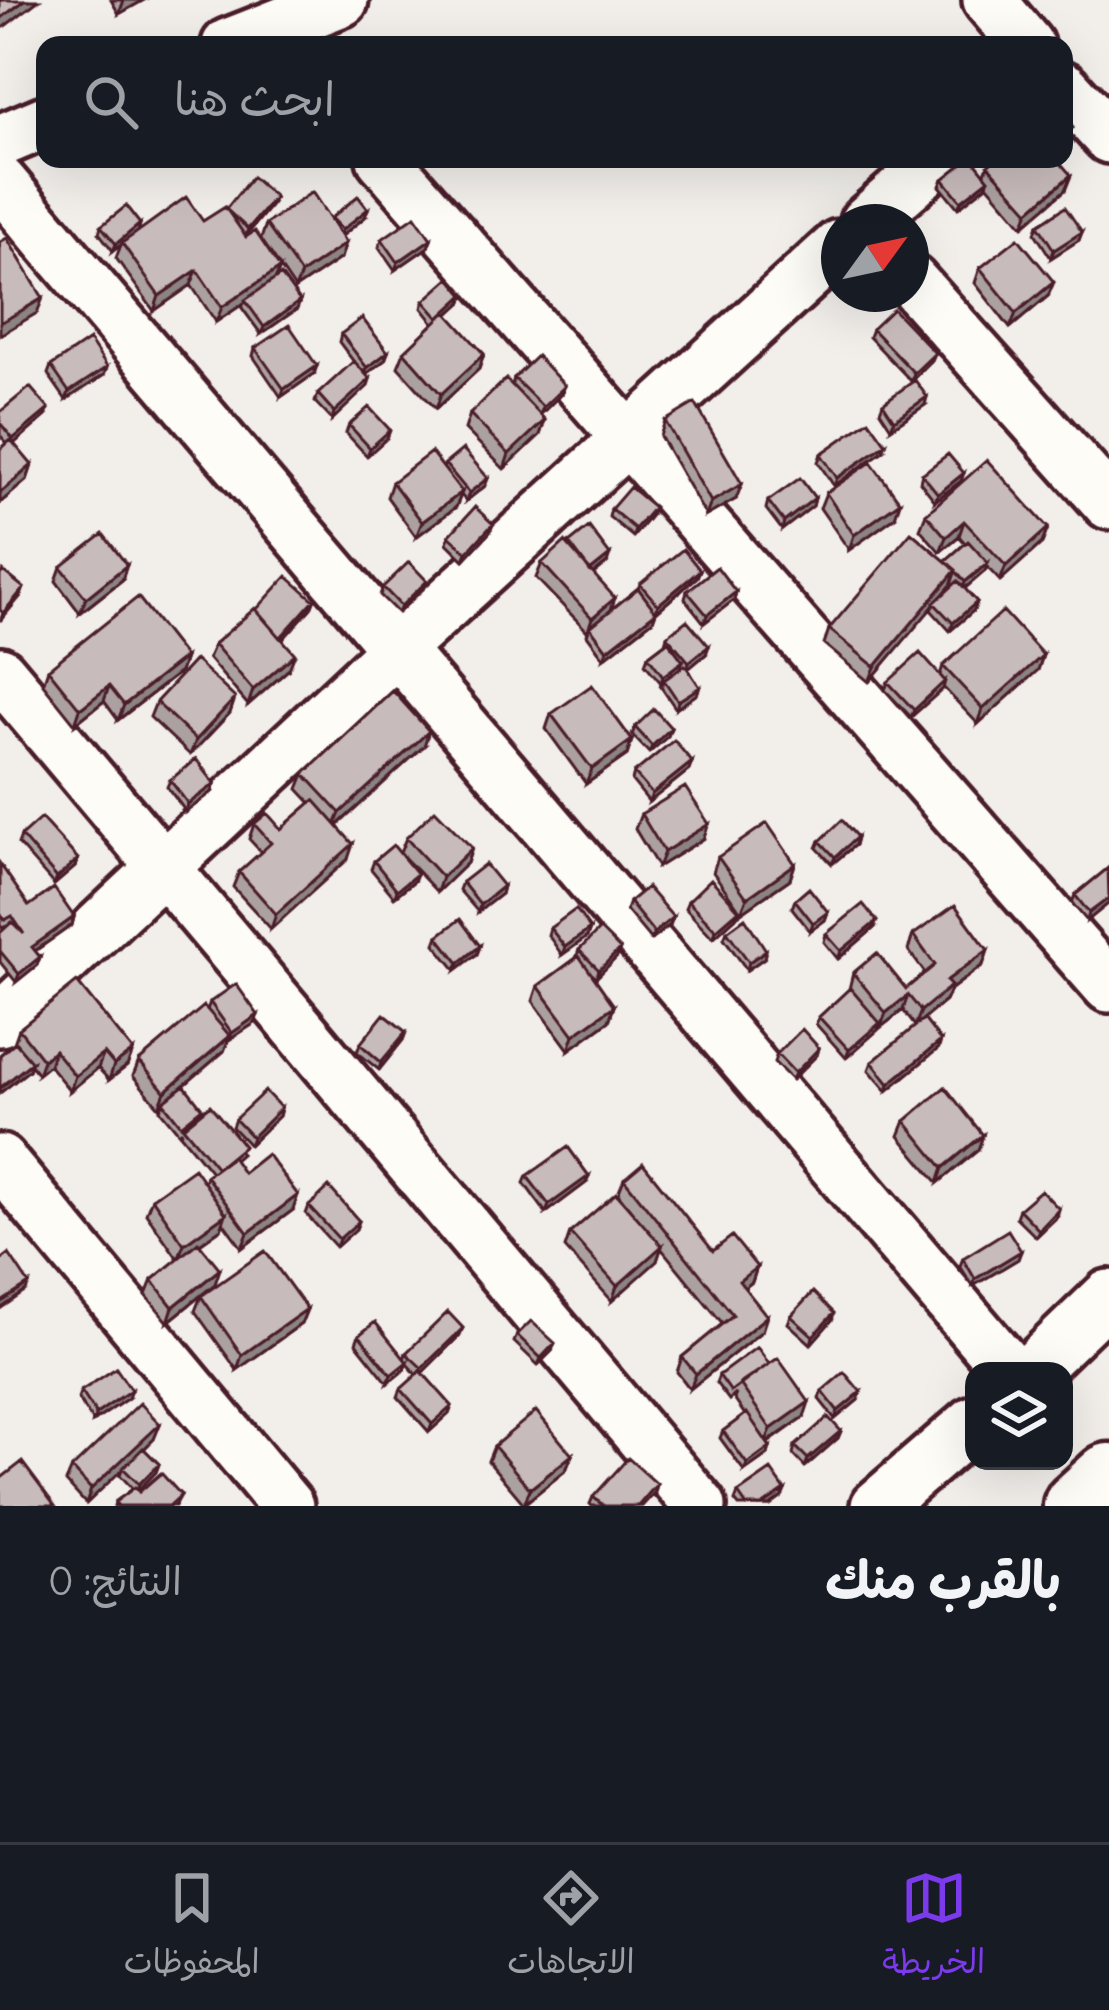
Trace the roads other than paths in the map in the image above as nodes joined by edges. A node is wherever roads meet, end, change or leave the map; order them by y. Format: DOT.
graph roads {
  1 [pos="342,0"];
  2 [pos="989,0"];
  3 [pos="255,30"];
  4 [pos="1019,36"];
  5 [pos="1073,98"];
  6 [pos="36,126"];
  7 [pos="1109,137"];
  8 [pos="0,141"];
  9 [pos="390,168"];
  10 [pos="928,168"];
  11 [pos="0,182"];
  12 [pos="887,204"];
  13 [pos="821,262"];
  14 [pos="929,301"];
  15 [pos="627,437"];
  16 [pos="1109,503"];
  17 [pos="398,648"];
  18 [pos="0,673"];
  19 [pos="162,868"];
  20 [pos="1109,986"];
  21 [pos="0,1020"];
  22 [pos="0,1161"];
  23 [pos="1109,1296"];
  24 [pos="1002,1362"];
  25 [pos="1040,1362"];
  26 [pos="965,1430"];
  27 [pos="1109,1477"];
  28 [pos="287,1506"];
  29 [pos="700,1506"];
  30 [pos="877,1506"];
  31 [pos="1077,1506"];
  1 -- 3 [label="street"];
  2 -- 4 [label="street"];
  5 -- 7 [label="street"];
  6 -- 8 [label="street"];
  9 -- 15 [label="street"];
  10 -- 12 [label="street"];
  11 -- 17 [label="street"];
  13 -- 15 [label="street"];
  14 -- 16 [label="street"];
  15 -- 17 [label="street"];
  15 -- 20 [label="street"];
  17 -- 19 [label="street"];
  17 -- 24 [label="street"];
  18 -- 19 [label="street"];
  19 -- 21 [label="street"];
  19 -- 29 [label="street"];
  22 -- 28 [label="street"];
  23 -- 25 [label="street"];
  26 -- 30 [label="street"];
  27 -- 31 [label="highway"];
}
